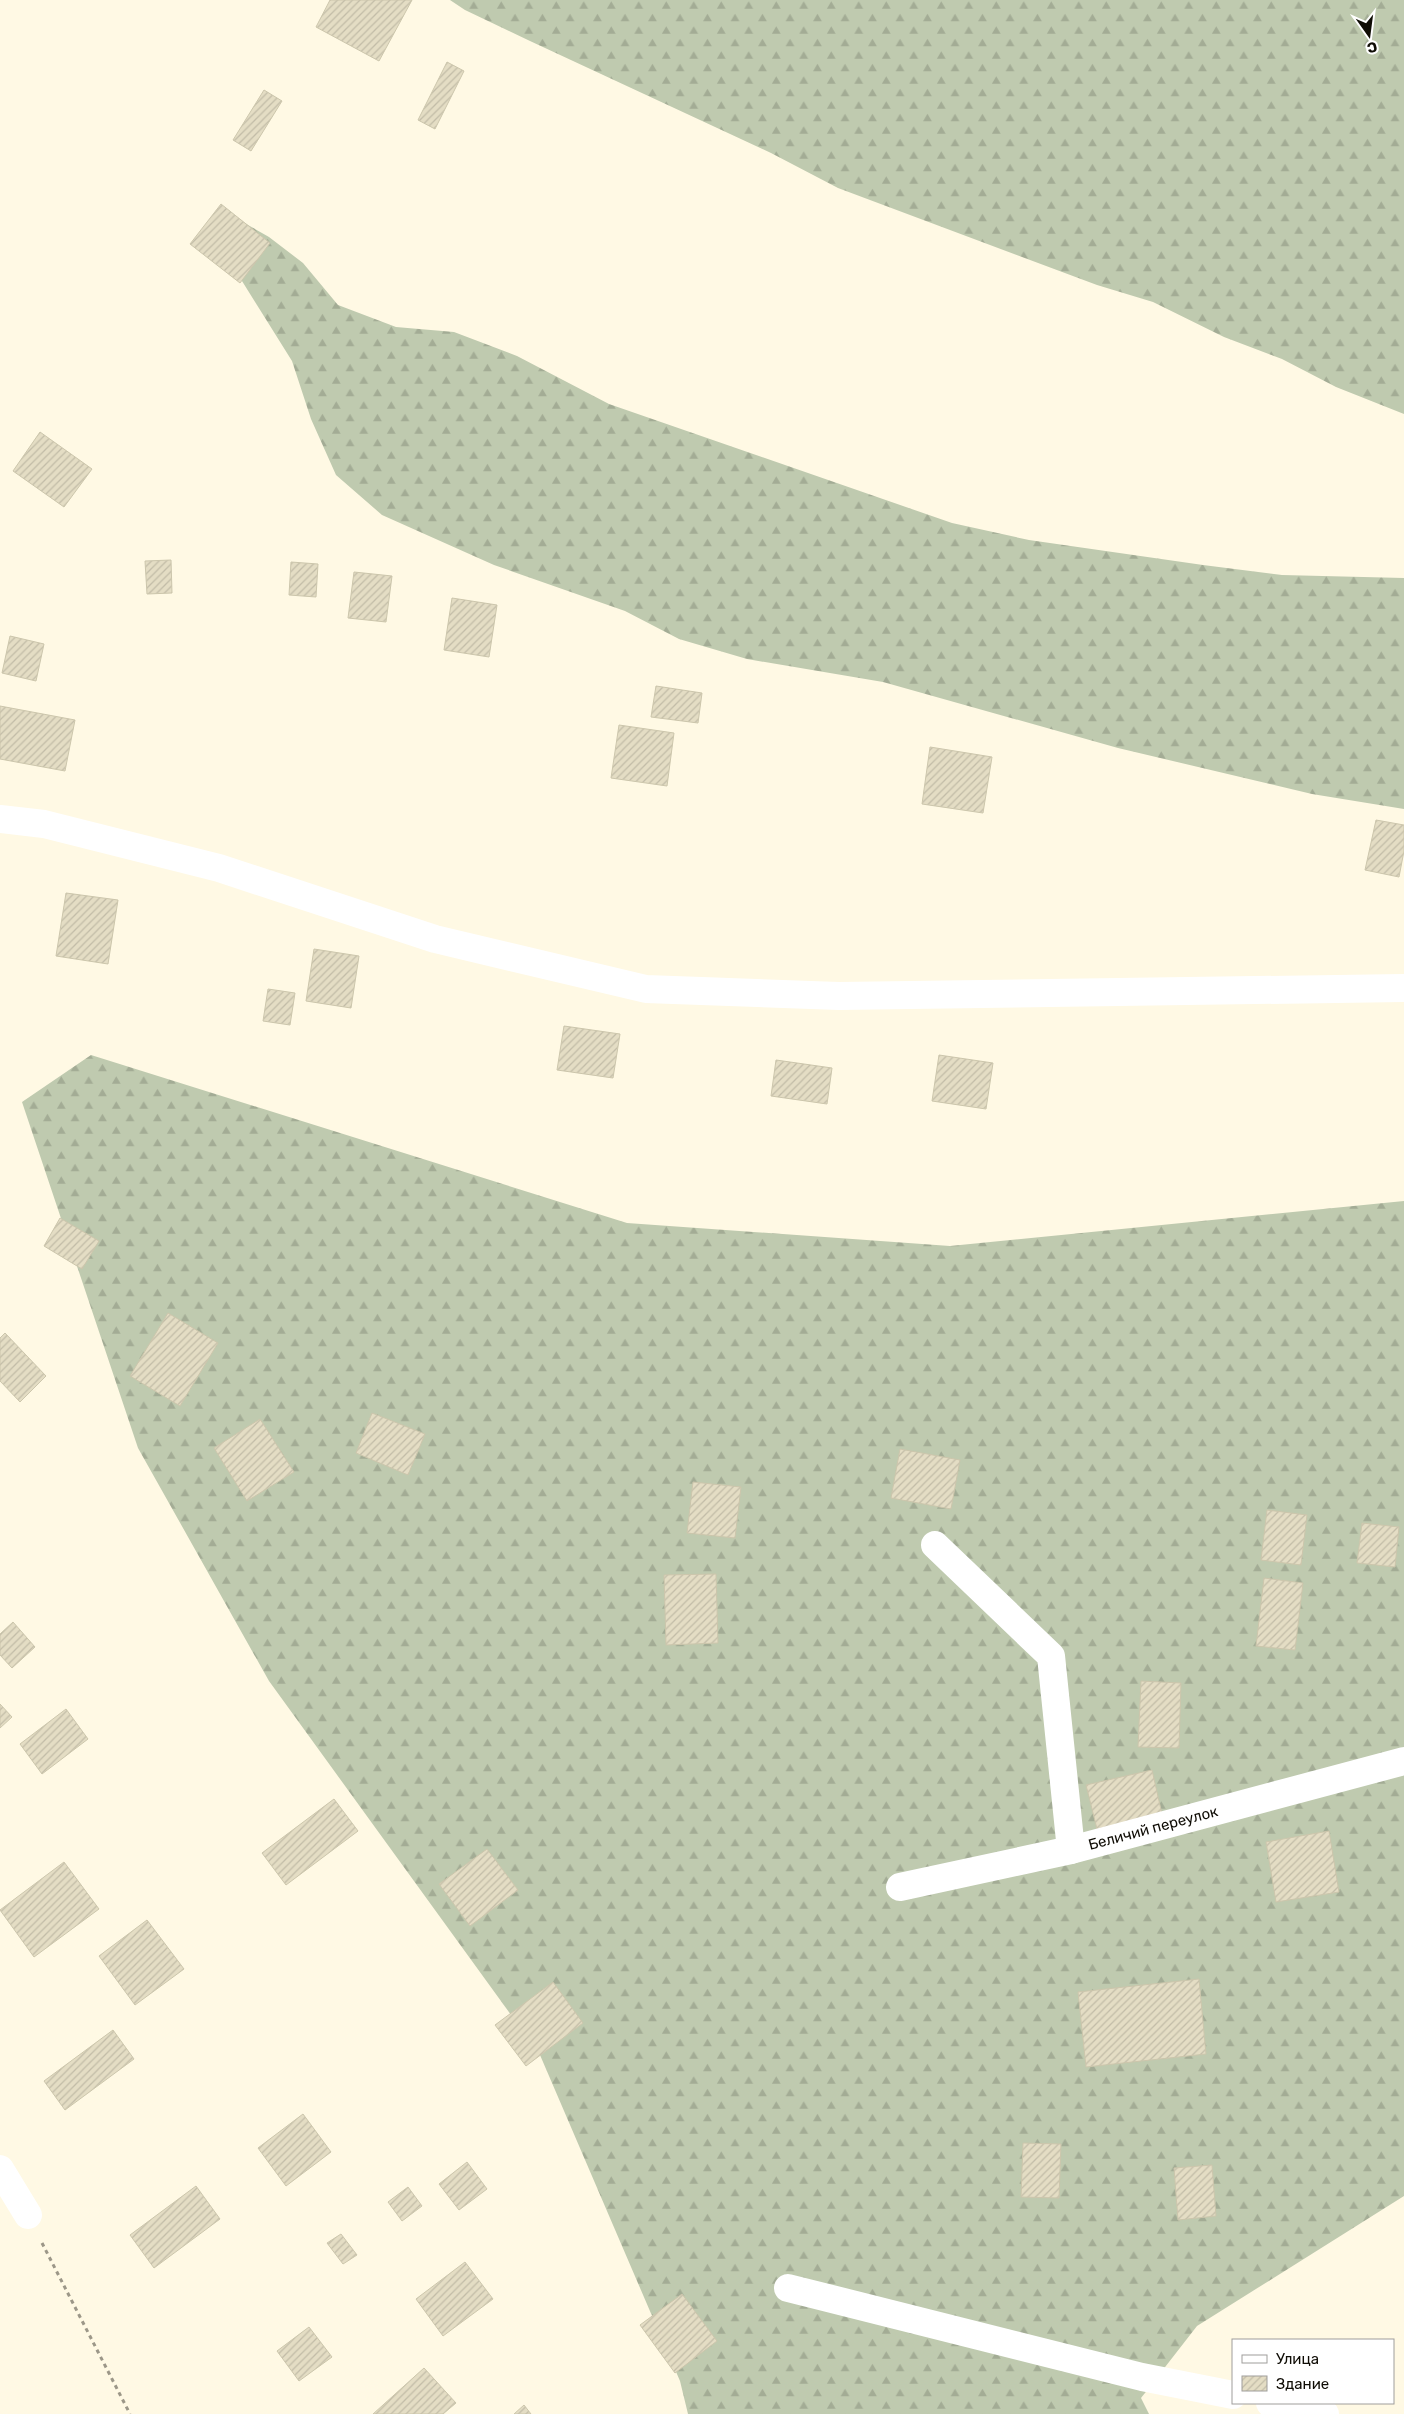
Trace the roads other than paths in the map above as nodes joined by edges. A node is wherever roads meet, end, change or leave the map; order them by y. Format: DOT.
graph roads {
  1 [pos="0,819"];
  2 [pos="1404,988"];
  3 [pos="935,1546"];
  4 [pos="1404,1761"];
  5 [pos="1071,1850"];
  6 [pos="900,1886"];
  7 [pos="0,2169"];
  8 [pos="28,2215"];
  9 [pos="788,2288"];
  10 [pos="1232,2395"];
  11 [pos="1275,2404"];
  12 [pos="1324,2414"];
  1 -- 2 [label="street"];
  3 -- 5 [label="street"];
  4 -- 5 [label="street, Беличий переулок"];
  5 -- 6 [label="street, Беличий переулок"];
  7 -- 8 [label="street"];
  9 -- 10 [label="street"];
  11 -- 12 [label="street"];
}
